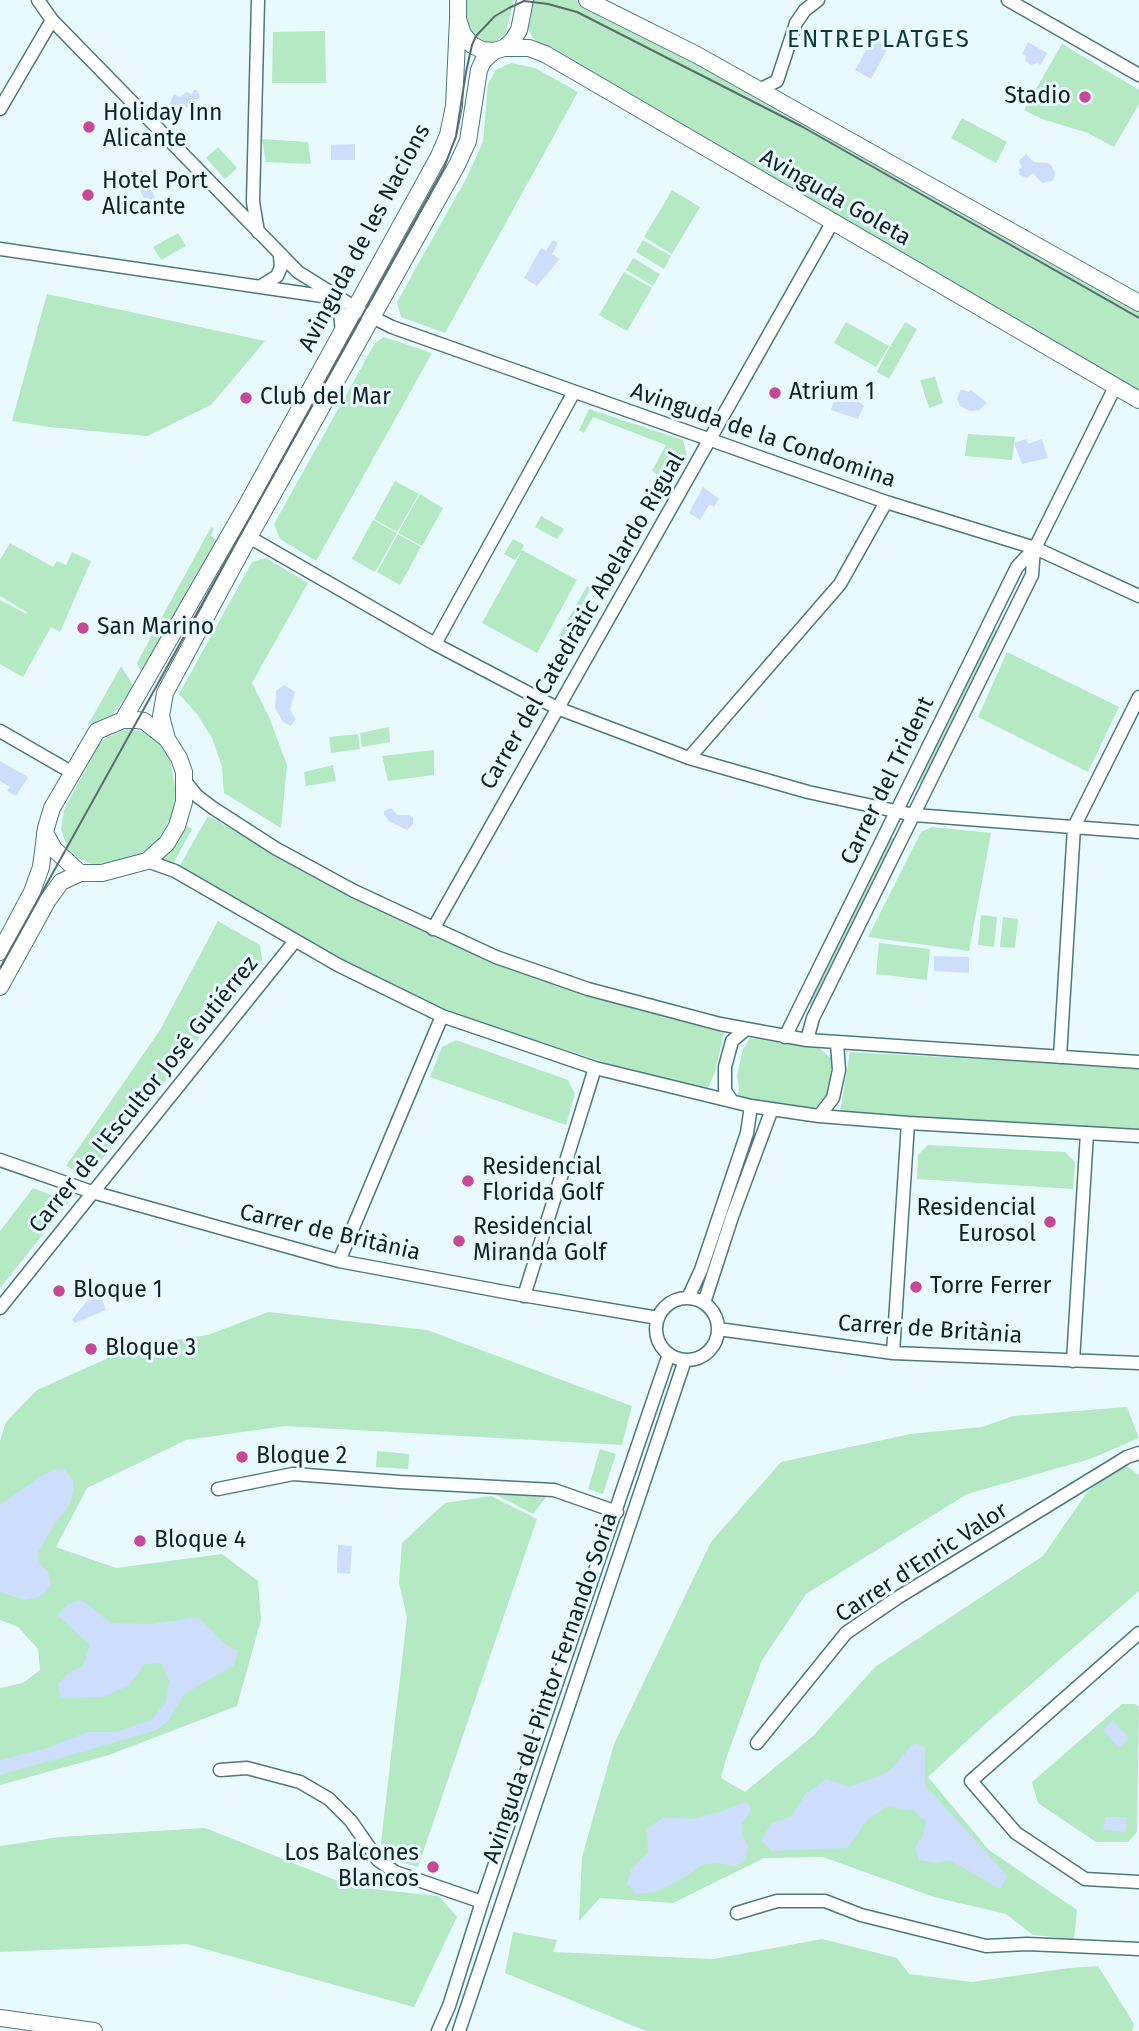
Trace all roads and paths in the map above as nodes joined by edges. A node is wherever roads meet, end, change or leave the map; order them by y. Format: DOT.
graph roads {
  1 [pos="38,0"];
  2 [pos="258,0"];
  3 [pos="458,0"];
  4 [pos="525,0"];
  5 [pos="587,0"];
  6 [pos="818,0"];
  7 [pos="1008,0"];
  8 [pos="1029,6"];
  9 [pos="458,19"];
  10 [pos="52,20"];
  11 [pos="499,49"];
  12 [pos="1139,75"];
  13 [pos="777,81"];
  14 [pos="759,90"];
  15 [pos="787,105"];
  16 [pos="0,109"];
  17 [pos="832,223"];
  18 [pos="258,232"];
  19 [pos="0,249"];
  20 [pos="280,256"];
  21 [pos="260,287"];
  22 [pos="323,295"];
  23 [pos="1139,303"];
  24 [pos="351,305"];
  25 [pos="373,317"];
  26 [pos="342,333"];
  27 [pos="1115,387"];
  28 [pos="574,391"];
  29 [pos="1139,400"];
  30 [pos="710,439"];
  31 [pos="886,502"];
  32 [pos="249,537"];
  33 [pos="1034,548"];
  34 [pos="1139,596"];
  35 [pos="435,644"];
  36 [pos="1139,697"];
  37 [pos="557,708"];
  38 [pos="123,720"];
  39 [pos="0,731"];
  40 [pos="167,739"];
  41 [pos="689,758"];
  42 [pos="71,772"];
  43 [pos="184,780"];
  44 [pos="896,811"];
  45 [pos="914,814"];
  46 [pos="1074,827"];
  47 [pos="1139,832"];
  48 [pos="46,833"];
  49 [pos="146,861"];
  50 [pos="80,873"];
  51 [pos="433,929"];
  52 [pos="295,941"];
  53 [pos="0,952"];
  54 [pos="0,987"];
  55 [pos="442,1016"];
  56 [pos="745,1030"];
  57 [pos="785,1037"];
  58 [pos="807,1040"];
  59 [pos="837,1043"];
  60 [pos="1060,1057"];
  61 [pos="1139,1062"];
  62 [pos="595,1068"];
  63 [pos="732,1101"];
  64 [pos="751,1106"];
  65 [pos="772,1109"];
  66 [pos="819,1116"];
  67 [pos="908,1123"];
  68 [pos="1087,1132"];
  69 [pos="1139,1136"];
  70 [pos="0,1160"];
  71 [pos="92,1192"];
  72 [pos="339,1261"];
  73 [pos="524,1296"];
  74 [pos="688,1298"];
  75 [pos="704,1303"];
  76 [pos="0,1308"];
  77 [pos="658,1318"];
  78 [pos="718,1329"];
  79 [pos="893,1353"];
  80 [pos="669,1354"];
  81 [pos="685,1360"];
  82 [pos="1073,1361"];
  83 [pos="1139,1363"];
  84 [pos="1139,1453"];
  85 [pos="218,1489"];
  86 [pos="617,1511"];
  87 [pos="1139,1633"];
  88 [pos="757,1743"];
  89 [pos="220,1770"];
  90 [pos="1139,1882"];
  91 [pos="482,1902"];
  92 [pos="737,1913"];
  93 [pos="1139,1949"];
  94 [pos="0,2018"];
  95 [pos="93,2031"];
  96 [pos="438,2031"];
  97 [pos="459,2031"];
  1 -- 10 [label="street"];
  2 -- 18 [label="street"];
  3 -- 9 [label="main road, Avinguda de les Nacions"];
  4 -- 11 [label="main road, Avinguda de les Nacions"];
  5 -- 14 [label="main road"];
  6 -- 13 [label="street"];
  7 -- 8 [label="street"];
  8 -- 12 [label="street"];
  9 -- 11 [label="main road"];
  9 -- 24 [label="main road, Avinguda de les Nacions"];
  10 -- 16 [label="street"];
  10 -- 18 [label="street"];
  11 -- 17 [label="main road, Avinguda Goleta"];
  11 -- 25 [label="main road, Avinguda de les Nacions"];
  13 -- 14 [label="street"];
  13 -- 15 [label="street"];
  14 -- 15 [label="main road"];
  15 -- 23 [label="main road"];
  17 -- 27 [label="main road, Avinguda Goleta"];
  17 -- 30 [label="street, Carrer del Catedràtic Abelardo Rigual"];
  18 -- 20 [label="street"];
  19 -- 21 [label="street"];
  20 -- 21 [label="street"];
  20 -- 24 [label="street"];
  21 -- 22 [label="street"];
  22 -- 24 [label="street"];
  22 -- 26 [label="street"];
  24 -- 25 [label="street, Avinguda de la Condomina"];
  24 -- 26 [label="main road, Avinguda de les Nacions"];
  25 -- 28 [label="street, Avinguda de la Condomina"];
  25 -- 32 [label="main road, Avinguda de les Nacions"];
  26 -- 38 [label="main road, Avinguda de les Nacions"];
  27 -- 29 [label="main road, Avinguda Goleta"];
  27 -- 33 [label="street, Carrer del Trident"];
  28 -- 30 [label="street, Avinguda de la Condomina"];
  28 -- 35 [label="street"];
  30 -- 31 [label="street, Avinguda de la Condomina"];
  30 -- 37 [label="street, Carrer del Catedràtic Abelardo Rigual"];
  31 -- 33 [label="street, Avinguda de la Condomina"];
  31 -- 41 [label="street"];
  32 -- 35 [label="street"];
  32 -- 40 [label="main road, Avinguda de les Nacions"];
  33 -- 34 [label="street, Avinguda de la Condomina"];
  33 -- 44 [label="street, Carrer del Trident"];
  33 -- 45 [label="street, Carrer del Trident"];
  35 -- 37 [label="street"];
  36 -- 46 [label="street"];
  37 -- 41 [label="street"];
  37 -- 51 [label="street, Carrer del Catedràtic Abelardo Rigual"];
  38 -- 40 [label="main road"];
  38 -- 42 [label="main road"];
  39 -- 42 [label="street"];
  40 -- 43 [label="main road"];
  41 -- 44 [label="street"];
  42 -- 48 [label="main road"];
  43 -- 49 [label="main road"];
  43 -- 51 [label="street"];
  44 -- 45 [label="street"];
  44 -- 57 [label="street, Carrer del Trident"];
  45 -- 46 [label="street"];
  45 -- 58 [label="street, Carrer del Trident"];
  46 -- 47 [label="street"];
  46 -- 60 [label="street"];
  48 -- 50 [label="main road"];
  48 -- 53 [label="main road"];
  49 -- 50 [label="main road"];
  49 -- 52 [label="street"];
  50 -- 54 [label="main road"];
  51 -- 56 [label="street"];
  52 -- 55 [label="street"];
  52 -- 71 [label="street, Carrer de l'Escultor José Gutiérrez"];
  55 -- 62 [label="street"];
  55 -- 72 [label="street"];
  56 -- 57 [label="street"];
  56 -- 63 [label="street"];
  57 -- 58 [label="street"];
  58 -- 59 [label="street"];
  59 -- 60 [label="street"];
  59 -- 66 [label="street"];
  60 -- 61 [label="street"];
  62 -- 63 [label="street"];
  62 -- 73 [label="street"];
  63 -- 64 [label="street"];
  64 -- 65 [label="street"];
  64 -- 74 [label="street"];
  65 -- 66 [label="street"];
  65 -- 75 [label="street"];
  66 -- 67 [label="street"];
  67 -- 68 [label="street"];
  67 -- 79 [label="street"];
  68 -- 69 [label="street"];
  68 -- 82 [label="street"];
  70 -- 71 [label="street, Carrer de Britània"];
  71 -- 72 [label="street, Carrer de Britània"];
  71 -- 76 [label="street, Carrer de l'Escultor José Gutiérrez"];
  72 -- 73 [label="street, Carrer de Britània"];
  73 -- 77 [label="street, Carrer de Britània"];
  74 -- 75 [label="street"];
  74 -- 77 [label="street"];
  75 -- 78 [label="street"];
  77 -- 80 [label="street"];
  78 -- 79 [label="street, Carrer de Britània"];
  78 -- 81 [label="street"];
  79 -- 82 [label="street, Carrer de Britània"];
  80 -- 81 [label="street"];
  80 -- 86 [label="street, Avinguda del Pintor Fernando Soria"];
  81 -- 97 [label="street, Avinguda del Pintor Fernando Soria"];
  82 -- 83 [label="street, Carrer de Britània"];
  84 -- 88 [label="street, Carrer d'Enric Valor"];
  85 -- 86 [label="street, Avinguda del Pintor Fernando Soria"];
  86 -- 91 [label="street, Avinguda del Pintor Fernando Soria"];
  87 -- 90 [label="street"];
  89 -- 91 [label="street"];
  91 -- 96 [label="street, Avinguda del Pintor Fernando Soria"];
  92 -- 93 [label="street"];
  94 -- 95 [label="main road"];
}
